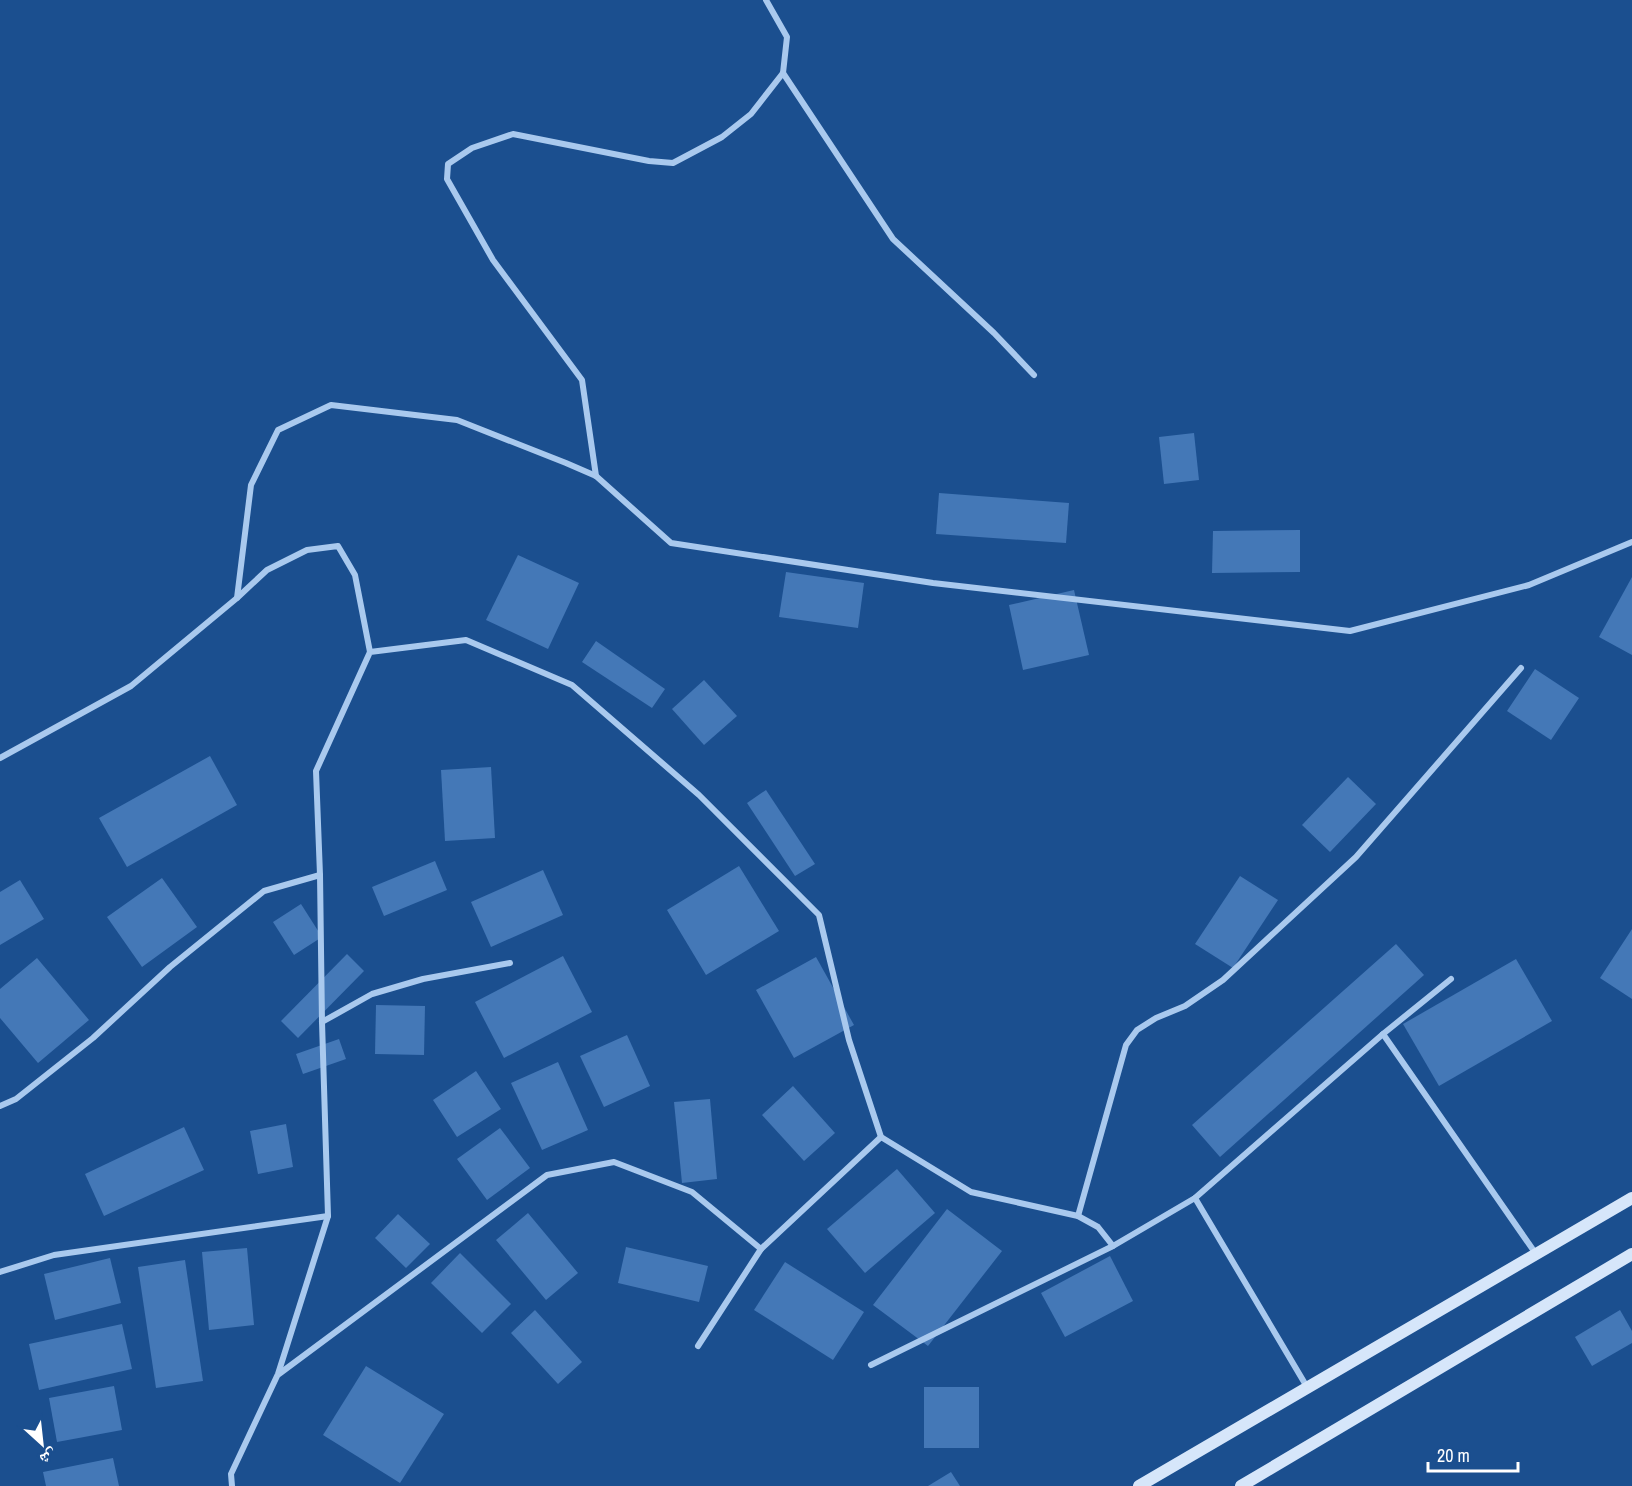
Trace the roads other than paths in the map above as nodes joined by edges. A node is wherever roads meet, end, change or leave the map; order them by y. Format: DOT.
graph roads {
  1 [pos="766,0"];
  2 [pos="783,73"];
  3 [pos="1034,375"];
  4 [pos="596,476"];
  5 [pos="1632,542"];
  6 [pos="237,598"];
  7 [pos="370,652"];
  8 [pos="1521,668"];
  9 [pos="0,758"];
  10 [pos="320,875"];
  11 [pos="510,963"];
  12 [pos="1451,979"];
  13 [pos="322,1022"];
  14 [pos="1383,1034"];
  15 [pos="0,1106"];
  16 [pos="881,1137"];
  17 [pos="1195,1198"];
  18 [pos="1632,1198"];
  19 [pos="328,1216"];
  20 [pos="1078,1216"];
  21 [pos="1113,1246"];
  22 [pos="761,1250"];
  23 [pos="1536,1254"];
  24 [pos="1632,1254"];
  25 [pos="0,1272"];
  26 [pos="698,1346"];
  27 [pos="871,1365"];
  28 [pos="278,1374"];
  29 [pos="1307,1387"];
  30 [pos="232,1486"];
  31 [pos="1139,1486"];
  32 [pos="1241,1486"];
  1 -- 2 [label="street"];
  2 -- 3 [label="street"];
  2 -- 4 [label="street"];
  4 -- 5 [label="street"];
  4 -- 6 [label="street"];
  6 -- 7 [label="street"];
  6 -- 9 [label="street"];
  7 -- 10 [label="street"];
  7 -- 16 [label="street"];
  8 -- 20 [label="street"];
  10 -- 13 [label="street"];
  10 -- 15 [label="street"];
  11 -- 13 [label="street"];
  12 -- 14 [label="street"];
  13 -- 19 [label="street"];
  14 -- 17 [label="street"];
  14 -- 23 [label="street"];
  16 -- 20 [label="street"];
  16 -- 22 [label="street"];
  17 -- 21 [label="street"];
  17 -- 29 [label="street"];
  18 -- 23 [label="street"];
  19 -- 25 [label="street"];
  19 -- 28 [label="street"];
  20 -- 21 [label="street"];
  21 -- 27 [label="street"];
  22 -- 26 [label="street"];
  22 -- 28 [label="street"];
  23 -- 29 [label="street"];
  24 -- 32 [label="street"];
  28 -- 30 [label="street"];
  29 -- 31 [label="street"];
}
